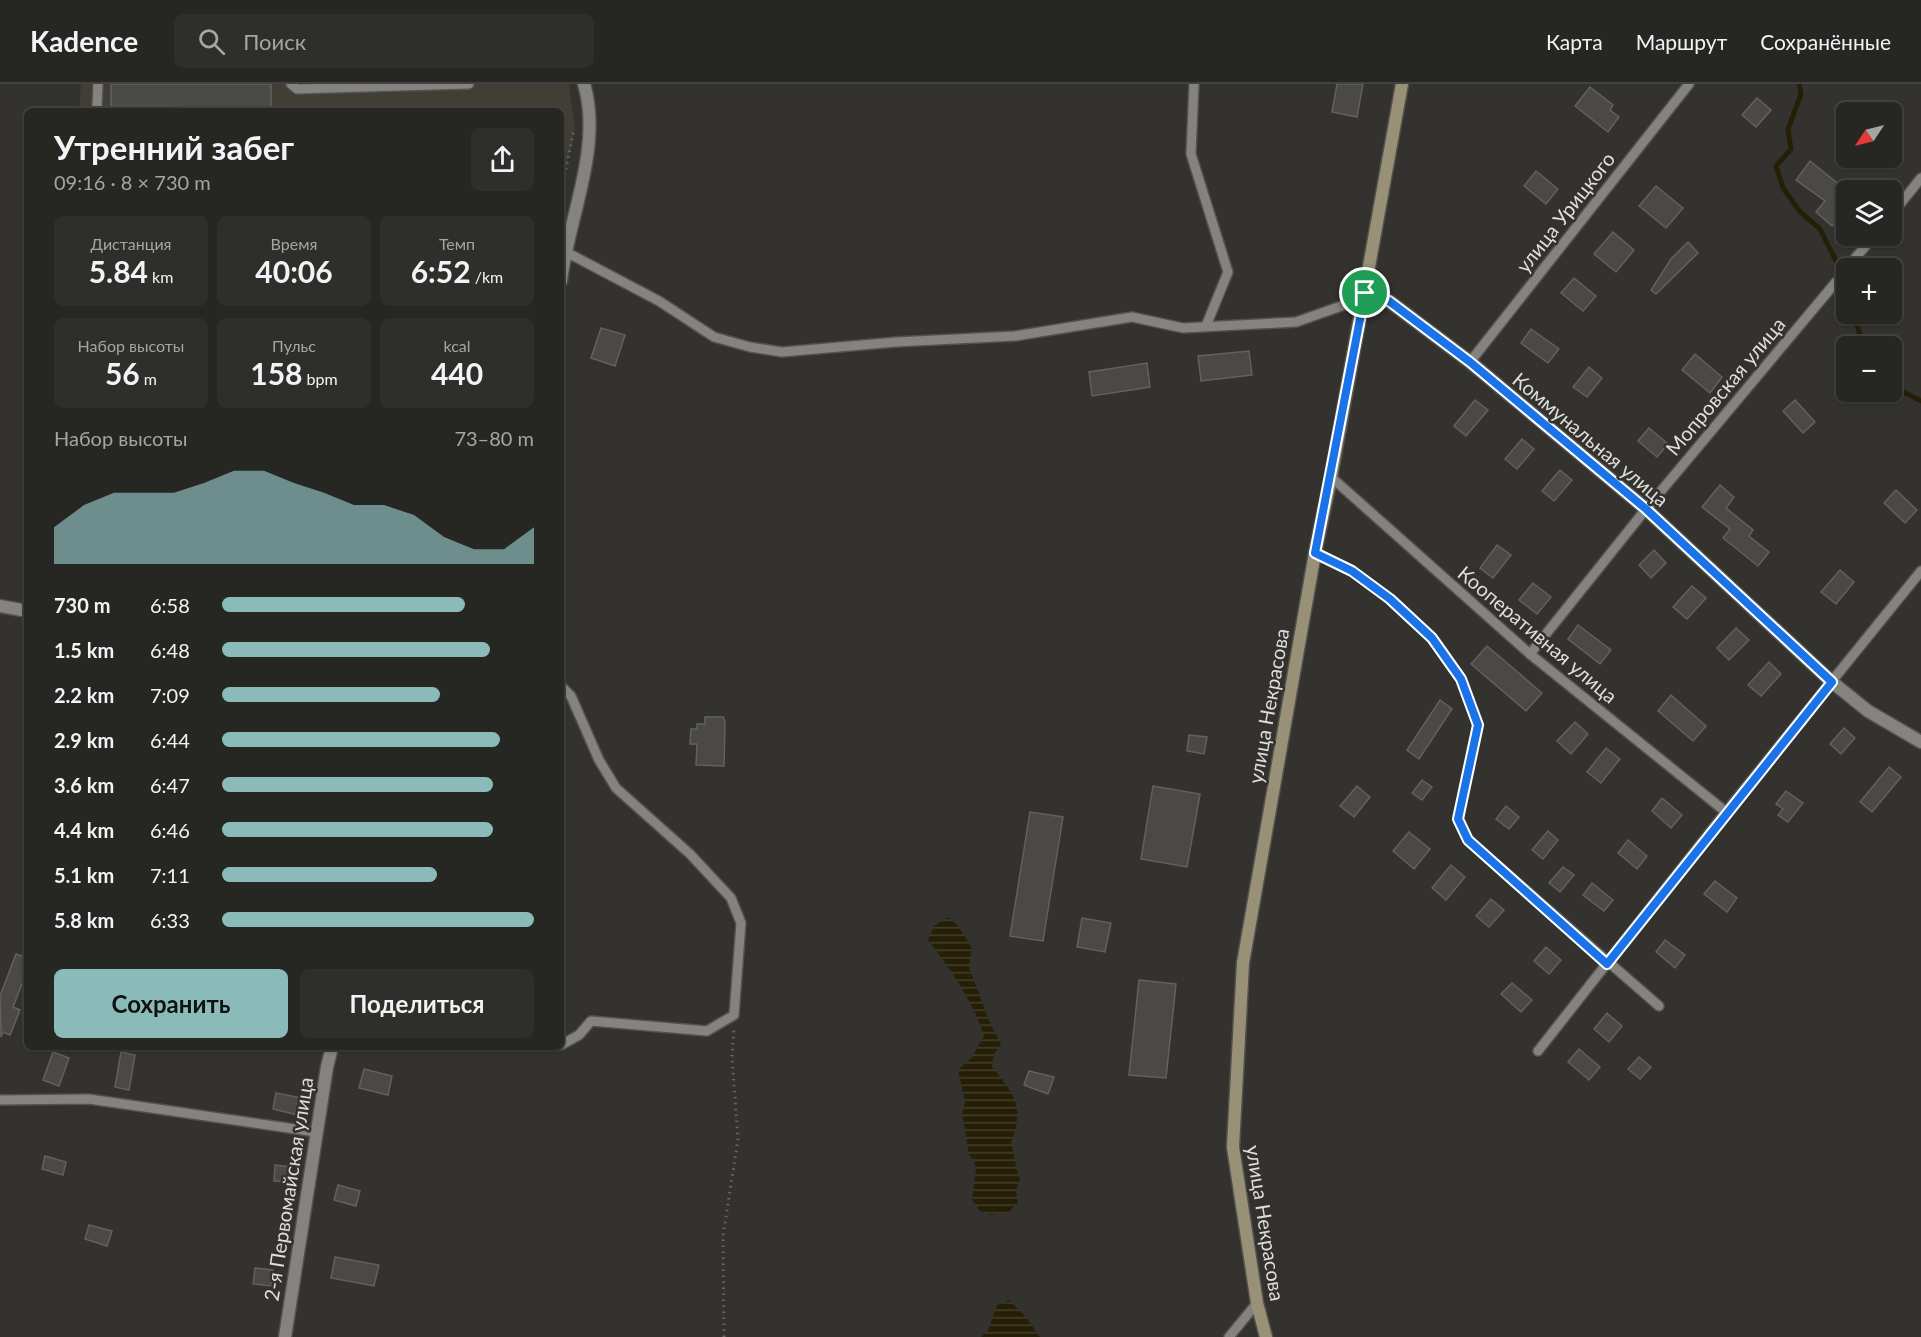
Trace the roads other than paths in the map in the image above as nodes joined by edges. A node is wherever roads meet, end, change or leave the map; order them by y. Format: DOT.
graph roads {
  1 [pos="98,84"];
  2 [pos="291,84"];
  3 [pos="469,84"];
  4 [pos="584,84"];
  5 [pos="1194,84"];
  6 [pos="1402,84"];
  7 [pos="1689,84"];
  8 [pos="98,106"];
  9 [pos="1921,178"];
  10 [pos="1902,202"];
  11 [pos="1865,246"];
  12 [pos="566,252"];
  13 [pos="1855,258"];
  14 [pos="564,262"];
  15 [pos="1836,282"];
  16 [pos="1365,293"];
  17 [pos="1206,326"];
  18 [pos="1470,362"];
  19 [pos="1331,477"];
  20 [pos="1646,509"];
  21 [pos="1315,553"];
  22 [pos="1921,571"];
  23 [pos="0,606"];
  24 [pos="24,610"];
  25 [pos="1530,654"];
  26 [pos="1832,682"];
  27 [pos="564,689"];
  28 [pos="1921,742"];
  29 [pos="1726,812"];
  30 [pos="1607,964"];
  31 [pos="1659,1006"];
  32 [pos="564,1043"];
  33 [pos="331,1050"];
  34 [pos="1538,1051"];
  35 [pos="0,1100"];
  36 [pos="316,1132"];
  37 [pos="1257,1303"];
  38 [pos="285,1337"];
  39 [pos="1228,1337"];
  40 [pos="1266,1337"];
  1 -- 8 [label="lane"];
  2 -- 3 [label="lane"];
  4 -- 12 [label="street"];
  5 -- 17 [label="lane"];
  6 -- 16 [label="main road, улица Некрасова"];
  7 -- 18 [label="lane, улица Урицкого"];
  9 -- 10 [label="lane"];
  11 -- 13 [label="lane"];
  12 -- 14 [label="street"];
  12 -- 17 [label="lane"];
  15 -- 20 [label="lane, Мопровская улица"];
  16 -- 17 [label="lane"];
  16 -- 18 [label="street, Коммунальная улица"];
  16 -- 19 [label="main road, улица Некрасова"];
  18 -- 20 [label="street, Коммунальная улица"];
  19 -- 21 [label="main road, улица Некрасова"];
  19 -- 25 [label="lane, Кооперативная улица"];
  20 -- 25 [label="lane, Мопровская улица"];
  20 -- 26 [label="street, Коммунальная улица"];
  21 -- 30 [label="lane"];
  21 -- 37 [label="main road, улица Некрасова"];
  22 -- 26 [label="lane"];
  23 -- 24 [label="street"];
  25 -- 29 [label="lane, Кооперативная улица"];
  26 -- 28 [label="street, Коммунальная улица"];
  26 -- 29 [label="lane"];
  27 -- 32 [label="lane"];
  29 -- 30 [label="lane"];
  30 -- 31 [label="lane"];
  30 -- 34 [label="lane"];
  33 -- 36 [label="street, 2-я Первомайская улица"];
  35 -- 36 [label="lane"];
  36 -- 38 [label="street, 2-я Первомайская улица"];
  37 -- 39 [label="lane"];
  37 -- 40 [label="main road, улица Некрасова"];
}
